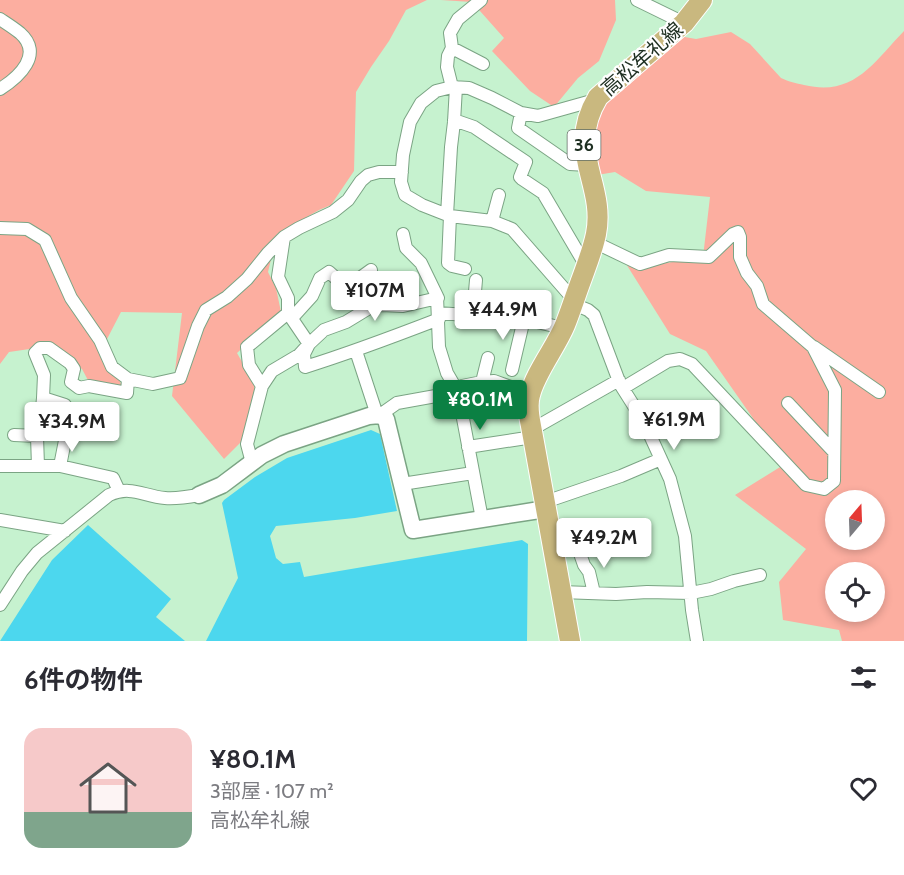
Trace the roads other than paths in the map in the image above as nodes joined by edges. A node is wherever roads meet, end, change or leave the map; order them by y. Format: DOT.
graph roads {
  1 [pos="481,0"];
  2 [pos="637,0"];
  3 [pos="702,0"];
  4 [pos="0,19"];
  5 [pos="684,23"];
  6 [pos="452,48"];
  7 [pos="483,64"];
  8 [pos="454,87"];
  9 [pos="0,89"];
  10 [pos="594,104"];
  11 [pos="521,113"];
  12 [pos="454,120"];
  13 [pos="587,165"];
  14 [pos="402,172"];
  15 [pos="499,195"];
  16 [pos="449,215"];
  17 [pos="492,220"];
  18 [pos="0,228"];
  19 [pos="404,234"];
  20 [pos="284,237"];
  21 [pos="594,242"];
  22 [pos="586,266"];
  23 [pos="465,269"];
  24 [pos="371,270"];
  25 [pos="476,280"];
  26 [pos="346,288"];
  27 [pos="438,298"];
  28 [pos="573,302"];
  29 [pos="369,308"];
  30 [pos="473,315"];
  31 [pos="290,316"];
  32 [pos="439,316"];
  33 [pos="524,319"];
  34 [pos="563,328"];
  35 [pos="309,344"];
  36 [pos="813,347"];
  37 [pos="356,351"];
  38 [pos="488,358"];
  39 [pos="512,370"];
  40 [pos="128,379"];
  41 [pos="482,382"];
  42 [pos="621,384"];
  43 [pos="262,386"];
  44 [pos="458,392"];
  45 [pos="879,392"];
  46 [pos="530,394"];
  47 [pos="43,398"];
  48 [pos="788,403"];
  49 [pos="379,415"];
  50 [pos="532,434"];
  51 [pos="14,435"];
  52 [pos="37,436"];
  53 [pos="468,447"];
  54 [pos="834,452"];
  55 [pos="661,459"];
  56 [pos="252,463"];
  57 [pos="0,466"];
  58 [pos="38,466"];
  59 [pos="60,466"];
  60 [pos="473,473"];
  61 [pos="402,484"];
  62 [pos="119,491"];
  63 [pos="199,495"];
  64 [pos="546,505"];
  65 [pos="482,519"];
  66 [pos="0,520"];
  67 [pos="584,525"];
  68 [pos="65,531"];
  69 [pos="759,575"];
  70 [pos="561,592"];
  71 [pos="594,593"];
  72 [pos="691,593"];
  73 [pos="0,605"];
  74 [pos="570,641"];
  75 [pos="697,641"];
  1 -- 6 [label="street"];
  2 -- 5 [label="street"];
  3 -- 5 [label="main road, 高松牟礼線 / 36"];
  4 -- 9 [label="street"];
  5 -- 10 [label="main road, 高松牟礼線 / 36"];
  6 -- 7 [label="street"];
  6 -- 8 [label="street"];
  8 -- 11 [label="street"];
  8 -- 12 [label="street"];
  8 -- 14 [label="street"];
  10 -- 11 [label="street"];
  10 -- 13 [label="main road, 高松牟礼線 / 36"];
  11 -- 13 [label="street"];
  12 -- 16 [label="street"];
  12 -- 22 [label="street"];
  13 -- 21 [label="main road, 高松牟礼線 / 36"];
  14 -- 16 [label="street"];
  14 -- 20 [label="street"];
  15 -- 17 [label="street"];
  16 -- 17 [label="street"];
  16 -- 23 [label="street"];
  17 -- 28 [label="street"];
  18 -- 40 [label="street"];
  19 -- 27 [label="street"];
  20 -- 31 [label="street"];
  20 -- 40 [label="street"];
  21 -- 22 [label="main road, 高松牟礼線 / 36"];
  21 -- 36 [label="street"];
  22 -- 28 [label="main road, 高松牟礼線 / 36"];
  24 -- 26 [label="street"];
  25 -- 30 [label="street"];
  26 -- 29 [label="street"];
  26 -- 31 [label="street"];
  27 -- 29 [label="street"];
  27 -- 32 [label="street"];
  28 -- 34 [label="main road, 高松牟礼線 / 36"];
  28 -- 42 [label="street"];
  29 -- 35 [label="street"];
  30 -- 32 [label="street"];
  30 -- 33 [label="street"];
  31 -- 35 [label="street"];
  31 -- 43 [label="street"];
  32 -- 37 [label="street"];
  32 -- 44 [label="street"];
  33 -- 34 [label="street"];
  33 -- 39 [label="street"];
  34 -- 46 [label="main road, 高松牟礼線 / 36"];
  35 -- 37 [label="street"];
  35 -- 43 [label="street"];
  36 -- 45 [label="street"];
  36 -- 54 [label="street"];
  37 -- 49 [label="street"];
  38 -- 41 [label="street"];
  40 -- 47 [label="street"];
  41 -- 44 [label="street"];
  41 -- 46 [label="street"];
  42 -- 50 [label="street"];
  42 -- 54 [label="street"];
  42 -- 55 [label="street"];
  43 -- 56 [label="street"];
  44 -- 49 [label="street"];
  44 -- 53 [label="street"];
  46 -- 50 [label="main road, 高松牟礼線 / 36"];
  47 -- 52 [label="street"];
  47 -- 59 [label="street"];
  48 -- 54 [label="street"];
  49 -- 56 [label="street"];
  49 -- 61 [label="street"];
  50 -- 53 [label="street"];
  50 -- 64 [label="main road, 高松牟礼線 / 36"];
  51 -- 52 [label="street"];
  52 -- 58 [label="street"];
  53 -- 60 [label="street"];
  55 -- 64 [label="street"];
  55 -- 72 [label="street"];
  56 -- 63 [label="street"];
  57 -- 58 [label="street"];
  58 -- 59 [label="street"];
  59 -- 62 [label="street"];
  60 -- 61 [label="street"];
  60 -- 65 [label="street"];
  61 -- 65 [label="street"];
  62 -- 63 [label="street"];
  62 -- 68 [label="street"];
  64 -- 65 [label="street"];
  64 -- 70 [label="main road, 高松牟礼線 / 36"];
  66 -- 68 [label="street"];
  67 -- 71 [label="street"];
  68 -- 73 [label="street"];
  69 -- 72 [label="street"];
  70 -- 71 [label="street"];
  70 -- 74 [label="main road, 高松牟礼線 / 36"];
  71 -- 72 [label="street"];
  72 -- 75 [label="street"];
}
